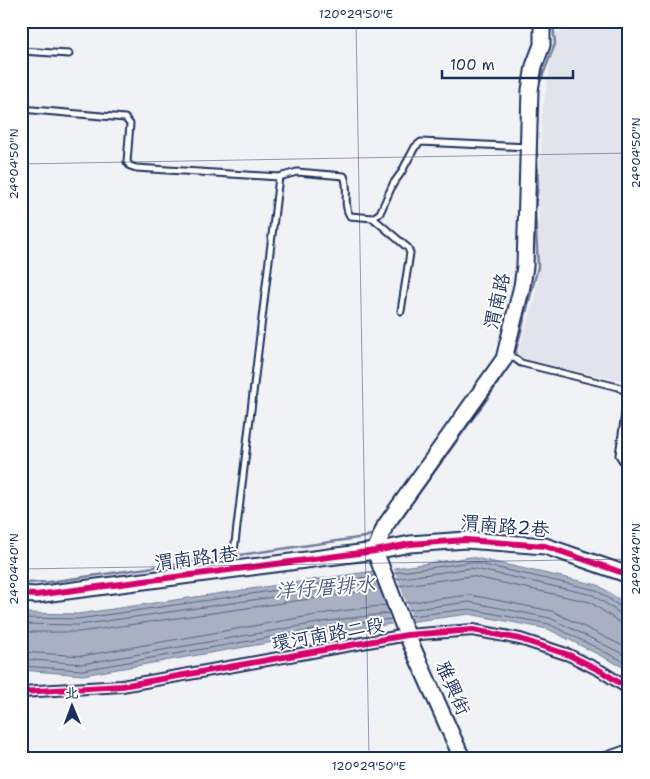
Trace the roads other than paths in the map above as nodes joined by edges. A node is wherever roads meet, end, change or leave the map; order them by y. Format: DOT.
graph roads {
  1 [pos="542,21"];
  2 [pos="21,51"];
  3 [pos="69,54"];
  4 [pos="21,110"];
  5 [pos="529,147"];
  6 [pos="278,177"];
  7 [pos="374,218"];
  8 [pos="401,311"];
  9 [pos="505,352"];
  10 [pos="629,471"];
  11 [pos="375,550"];
  12 [pos="232,569"];
  13 [pos="629,575"];
  14 [pos="21,594"];
  15 [pos="407,635"];
  16 [pos="629,689"];
  17 [pos="21,692"];
  18 [pos="629,750"];
  19 [pos="462,758"];
  20 [pos="606,758"];
  1 -- 5 [label="street, 渭南路"];
  2 -- 3 [label="lane"];
  4 -- 6 [label="lane"];
  5 -- 7 [label="lane"];
  5 -- 9 [label="street, 渭南路"];
  6 -- 7 [label="lane"];
  6 -- 12 [label="lane"];
  7 -- 8 [label="lane"];
  9 -- 10 [label="lane"];
  9 -- 11 [label="street, 渭南路"];
  11 -- 12 [label="street, 渭南路1巷"];
  11 -- 13 [label="street, 渭南路2巷"];
  11 -- 15 [label="street, 雅興街"];
  12 -- 14 [label="street, 渭南路1巷"];
  15 -- 16 [label="street, 環河南路二段"];
  15 -- 17 [label="street, 環河南路二段"];
  15 -- 19 [label="street, 雅興街"];
  18 -- 20 [label="street"];
}
